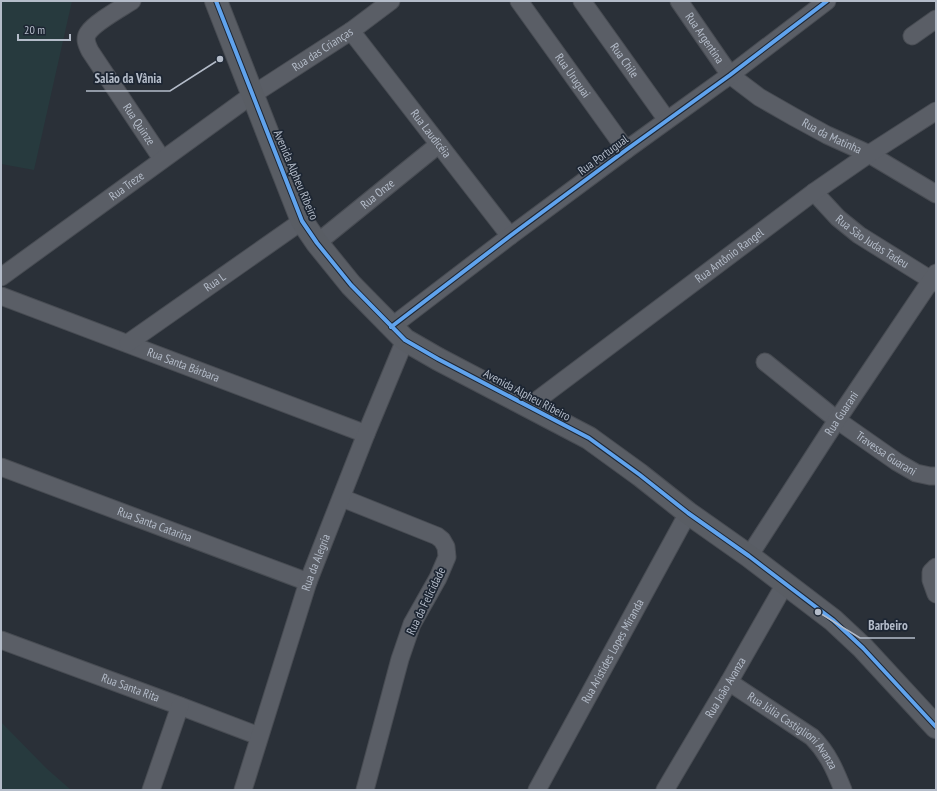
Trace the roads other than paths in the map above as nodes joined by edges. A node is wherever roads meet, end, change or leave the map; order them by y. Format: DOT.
graph roads {
  1 [pos="132,1"];
  2 [pos="216,1"];
  3 [pos="391,1"];
  4 [pos="519,1"];
  5 [pos="582,1"];
  6 [pos="679,1"];
  7 [pos="828,1"];
  8 [pos="936,19"];
  9 [pos="351,31"];
  10 [pos="912,36"];
  11 [pos="730,75"];
  12 [pos="252,95"];
  13 [pos="936,111"];
  14 [pos="667,120"];
  15 [pos="438,145"];
  16 [pos="626,150"];
  17 [pos="869,154"];
  18 [pos="162,159"];
  19 [pos="814,192"];
  20 [pos="936,194"];
  21 [pos="302,221"];
  22 [pos="510,236"];
  23 [pos="316,243"];
  24 [pos="1,276"];
  25 [pos="935,278"];
  26 [pos="1,296"];
  27 [pos="398,334"];
  28 [pos="128,343"];
  29 [pos="765,362"];
  30 [pos="528,407"];
  31 [pos="837,420"];
  32 [pos="366,434"];
  33 [pos="1,467"];
  34 [pos="936,476"];
  35 [pos="342,498"];
  36 [pos="688,513"];
  37 [pos="749,556"];
  38 [pos="936,567"];
  39 [pos="308,582"];
  40 [pos="785,584"];
  41 [pos="936,594"];
  42 [pos="1,640"];
  43 [pos="729,682"];
  44 [pos="180,706"];
  45 [pos="935,726"];
  46 [pos="259,736"];
  47 [pos="151,790"];
  48 [pos="243,790"];
  49 [pos="365,790"];
  50 [pos="537,790"];
  51 [pos="665,790"];
  52 [pos="843,790"];
  1 -- 18 [label="street, Rua Quinze"];
  2 -- 12 [label="street, Avenida Alpheu Ribeiro"];
  3 -- 9 [label="street, Rua das Crianças"];
  4 -- 16 [label="street, Rua Uruguai"];
  5 -- 14 [label="street, Rua Chile"];
  6 -- 11 [label="street, Rua Argentina"];
  7 -- 11 [label="street, Rua Portugual"];
  8 -- 10 [label="street"];
  9 -- 12 [label="street, Rua das Crianças"];
  9 -- 15 [label="street, Rua Laudicéia"];
  11 -- 14 [label="street, Rua Portugual"];
  11 -- 17 [label="street, Rua da Matinha"];
  12 -- 18 [label="street, Rua Treze"];
  12 -- 21 [label="street, Avenida Alpheu Ribeiro"];
  13 -- 17 [label="street, Rua Antônio Rangel"];
  14 -- 16 [label="street, Rua Portugual"];
  15 -- 22 [label="street, Rua Laudicéia"];
  15 -- 23 [label="street, Rua Onze"];
  16 -- 22 [label="street, Rua Portugual"];
  17 -- 19 [label="street, Rua Antônio Rangel"];
  17 -- 20 [label="street, Rua da Matinha"];
  18 -- 24 [label="street, Rua Treze"];
  19 -- 25 [label="street, Rua São Judas Tadeu"];
  19 -- 30 [label="street, Rua Antônio Rangel"];
  21 -- 23 [label="street, Avenida Alpheu Ribeiro"];
  21 -- 28 [label="street, Rua L"];
  22 -- 27 [label="street, Rua Portugual"];
  23 -- 27 [label="street, Avenida Alpheu Ribeiro"];
  25 -- 31 [label="street, Rua Guarani"];
  26 -- 28 [label="street, Rua Santa Bárbara"];
  27 -- 30 [label="street, Avenida Alpheu Ribeiro"];
  27 -- 32 [label="street, Rua da Alegria"];
  28 -- 32 [label="street, Rua Santa Bárbara"];
  29 -- 31 [label="street, Travessa Guarani"];
  30 -- 36 [label="street, Avenida Alpheu Ribeiro"];
  31 -- 34 [label="street, Travessa Guarani"];
  31 -- 37 [label="street, Rua Guarani"];
  32 -- 35 [label="street, Rua da Alegria"];
  33 -- 39 [label="street, Rua Santa Catarina"];
  35 -- 39 [label="street, Rua da Alegria"];
  35 -- 49 [label="street, Rua da Felicidade"];
  36 -- 37 [label="street, Avenida Alpheu Ribeiro"];
  36 -- 50 [label="street, Rua Aristides Lopes Miranda"];
  37 -- 40 [label="street, Avenida Alpheu Ribeiro"];
  38 -- 41 [label="street"];
  39 -- 46 [label="street, Rua da Alegria"];
  40 -- 43 [label="street, Rua João Avanza"];
  40 -- 45 [label="street, Avenida Alpheu Ribeiro"];
  42 -- 44 [label="street, Rua Santa Rita"];
  43 -- 51 [label="street, Rua João Avanza"];
  43 -- 52 [label="street, Rua Júlia Castiglioni Avanza"];
  44 -- 46 [label="street, Rua Santa Rita"];
  44 -- 47 [label="street"];
  46 -- 48 [label="street, Rua da Alegria"];
}
